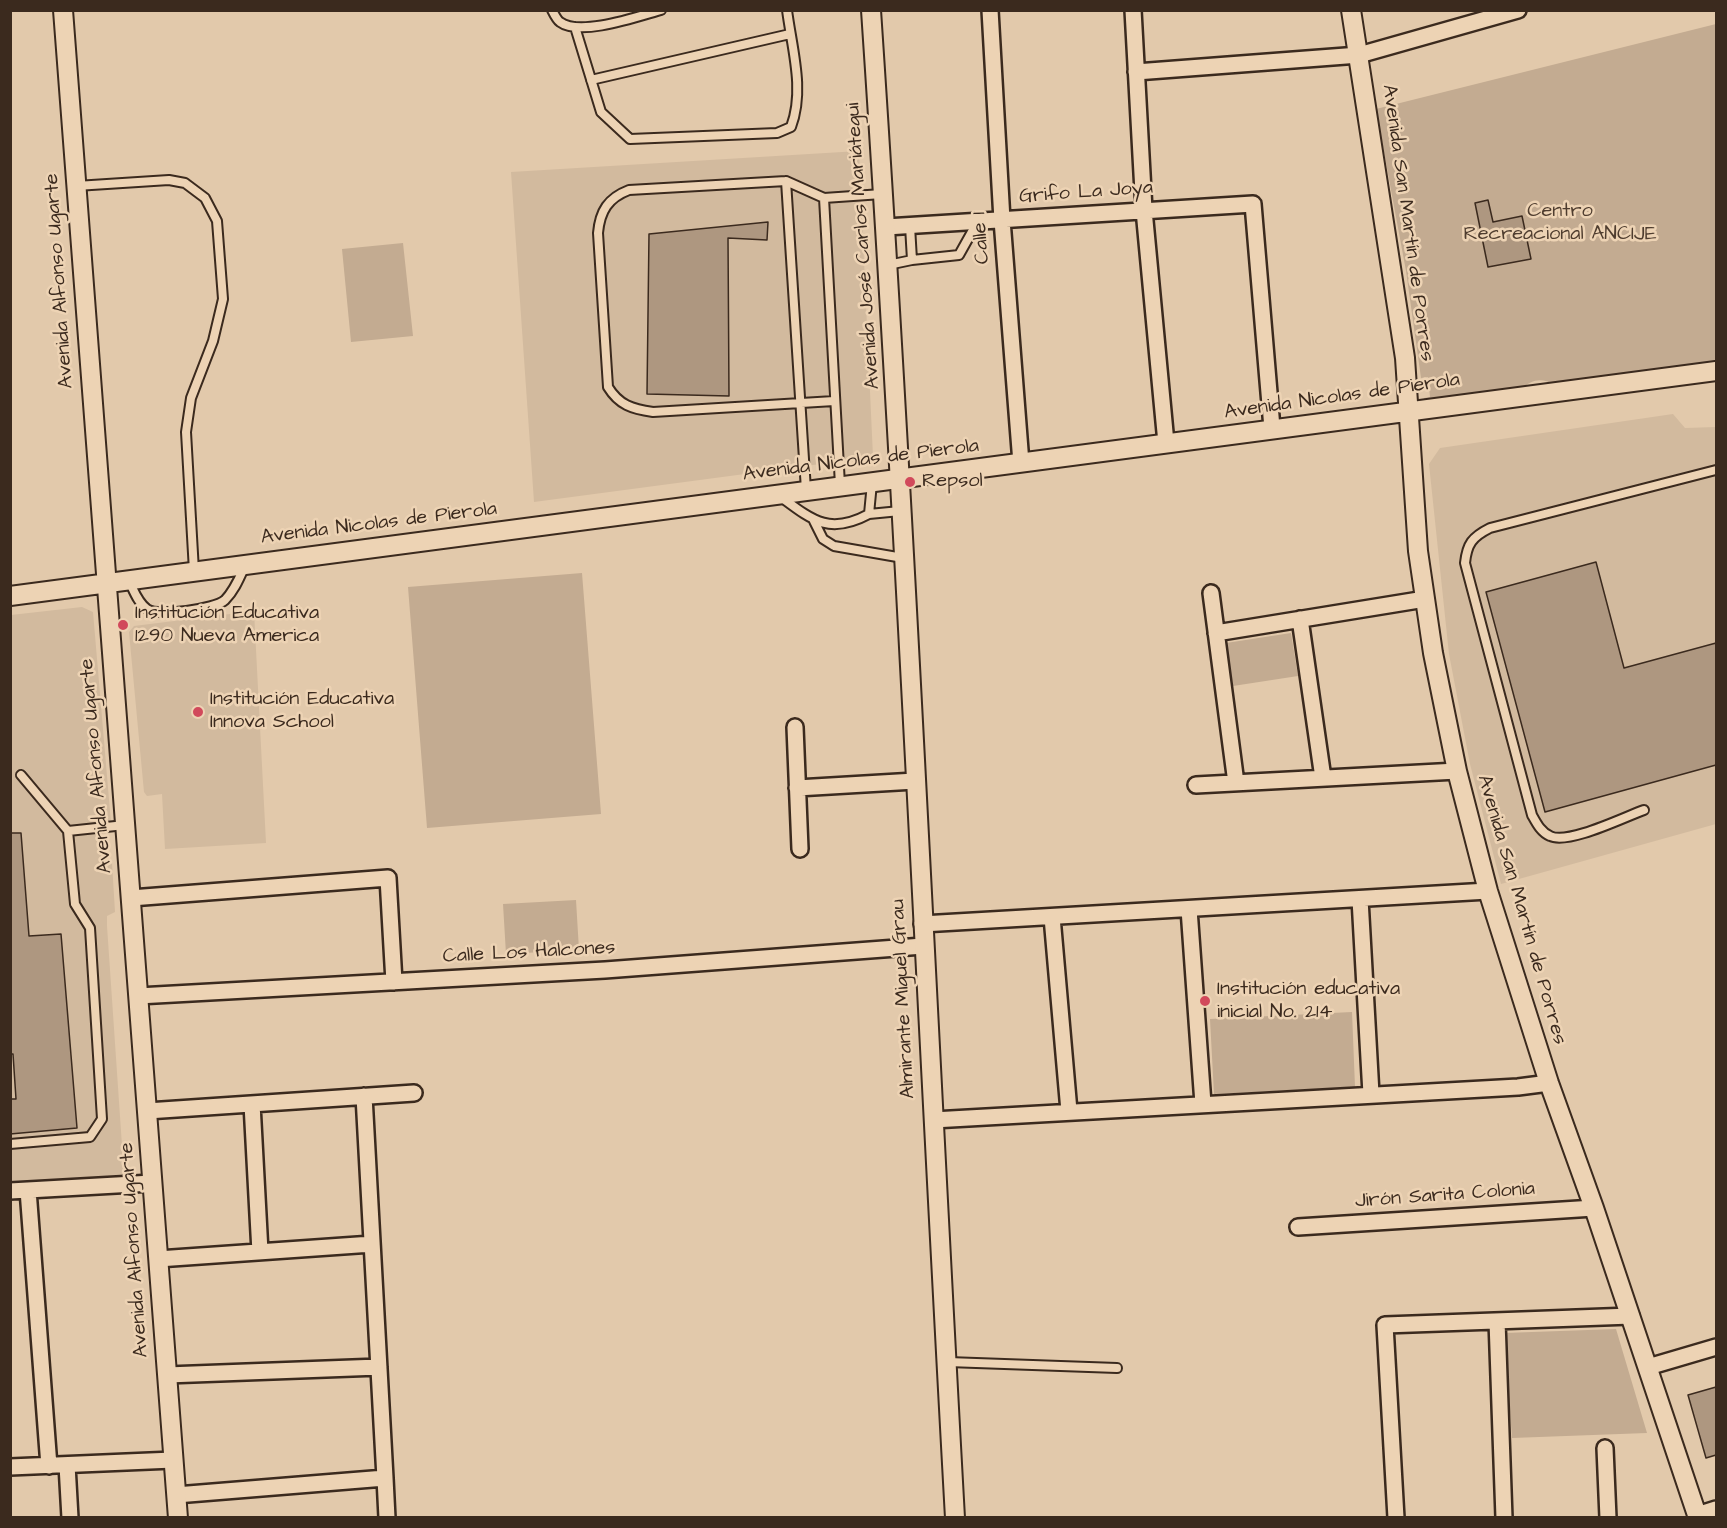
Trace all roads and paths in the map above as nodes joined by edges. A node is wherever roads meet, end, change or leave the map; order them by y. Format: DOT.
graph roads {
  1 [pos="63,10"];
  2 [pos="552,10"];
  3 [pos="661,10"];
  4 [pos="787,10"];
  5 [pos="871,10"];
  6 [pos="990,10"];
  7 [pos="1133,10"];
  8 [pos="1351,10"];
  9 [pos="1518,10"];
  10 [pos="575,27"];
  11 [pos="790,34"];
  12 [pos="1359,56"];
  13 [pos="1136,72"];
  14 [pos="591,80"];
  15 [pos="786,181"];
  16 [pos="76,186"];
  17 [pos="883,194"];
  18 [pos="824,198"];
  19 [pos="1144,210"];
  20 [pos="1002,220"];
  21 [pos="978,221"];
  22 [pos="910,226"];
  23 [pos="886,227"];
  24 [pos="912,260"];
  25 [pos="888,266"];
  26 [pos="1716,371"];
  27 [pos="834,401"];
  28 [pos="799,403"];
  29 [pos="1410,410"];
  30 [pos="1272,428"];
  31 [pos="1166,443"];
  32 [pos="1021,463"];
  33 [pos="1716,470"];
  34 [pos="902,478"];
  35 [pos="872,483"];
  36 [pos="840,487"];
  37 [pos="806,491"];
  38 [pos="778,495"];
  39 [pos="903,510"];
  40 [pos="869,514"];
  41 [pos="814,522"];
  42 [pos="905,558"];
  43 [pos="246,565"];
  44 [pos="194,572"];
  45 [pos="128,580"];
  46 [pos="105,583"];
  47 [pos="1211,593"];
  48 [pos="10,596"];
  49 [pos="1425,599"];
  50 [pos="1300,619"];
  51 [pos="1216,633"];
  52 [pos="795,727"];
  53 [pos="1457,771"];
  54 [pos="21,775"];
  55 [pos="1323,778"];
  56 [pos="915,781"];
  57 [pos="1236,783"];
  58 [pos="1196,785"];
  59 [pos="797,788"];
  60 [pos="1644,810"];
  61 [pos="125,825"];
  62 [pos="68,831"];
  63 [pos="800,849"];
  64 [pos="1488,891"];
  65 [pos="131,898"];
  66 [pos="1360,899"];
  67 [pos="1190,909"];
  68 [pos="1052,917"];
  69 [pos="922,924"];
  70 [pos="923,946"];
  71 [pos="394,982"];
  72 [pos="138,996"];
  73 [pos="1549,1083"];
  74 [pos="414,1093"];
  75 [pos="1371,1094"];
  76 [pos="364,1096"];
  77 [pos="252,1104"];
  78 [pos="1203,1104"];
  79 [pos="147,1111"];
  80 [pos="1070,1111"];
  81 [pos="933,1120"];
  82 [pos="10,1144"];
  83 [pos="152,1183"];
  84 [pos="28,1190"];
  85 [pos="10,1191"];
  86 [pos="1594,1208"];
  87 [pos="1298,1227"];
  88 [pos="372,1244"];
  89 [pos="260,1252"];
  90 [pos="158,1259"];
  91 [pos="1630,1316"];
  92 [pos="1497,1321"];
  93 [pos="1716,1347"];
  94 [pos="946,1362"];
  95 [pos="379,1367"];
  96 [pos="1648,1367"];
  97 [pos="1117,1368"];
  98 [pos="167,1375"];
  99 [pos="1605,1448"];
  100 [pos="173,1461"];
  101 [pos="67,1465"];
  102 [pos="49,1466"];
  103 [pos="10,1467"];
  104 [pos="385,1478"];
  105 [pos="176,1495"];
  106 [pos="1716,1509"];
  107 [pos="1697,1516"];
  108 [pos="70,1518"];
  109 [pos="178,1518"];
  110 [pos="387,1518"];
  111 [pos="955,1518"];
  112 [pos="1396,1518"];
  113 [pos="1504,1518"];
  114 [pos="1608,1518"];
  1 -- 16 [label="street, Avenida Alfonso Ugarte"];
  2 -- 10 [label="lane"];
  3 -- 10 [label="lane"];
  4 -- 11 [label="lane"];
  5 -- 17 [label="street, Avenida José Carlos Mariátegui"];
  6 -- 20 [label="street, Calle 1"];
  7 -- 13 [label="street"];
  8 -- 12 [label="street, Avenida San Martín de Porres"];
  9 -- 12 [label="street"];
  10 -- 14 [label="lane"];
  11 -- 14 [label="lane"];
  11 -- 14 [label="lane"];
  12 -- 13 [label="street"];
  12 -- 29 [label="street, Avenida San Martín de Porres"];
  13 -- 19 [label="street"];
  15 -- 18 [label="lane"];
  15 -- 28 [label="lane"];
  15 -- 28 [label="lane"];
  16 -- 44 [label="lane"];
  16 -- 46 [label="street, Avenida Alfonso Ugarte"];
  17 -- 18 [label="lane"];
  17 -- 23 [label="street, Avenida José Carlos Mariátegui"];
  18 -- 27 [label="lane"];
  19 -- 20 [label="street, Grifo La Joya"];
  19 -- 30 [label="street, Grifo La Joya"];
  19 -- 31 [label="street"];
  20 -- 21 [label="street, Grifo La Joya"];
  20 -- 32 [label="street, Calle 1"];
  21 -- 22 [label="street, Grifo La Joya"];
  21 -- 24 [label="lane"];
  22 -- 23 [label="street, Grifo La Joya"];
  22 -- 24 [label="lane"];
  23 -- 25 [label="street, Avenida José Carlos Mariátegui"];
  24 -- 25 [label="lane"];
  25 -- 34 [label="street, Avenida José Carlos Mariátegui"];
  26 -- 29 [label="street, Avenida Nicolas de Pierola"];
  27 -- 28 [label="lane"];
  27 -- 36 [label="lane"];
  28 -- 37 [label="lane"];
  29 -- 30 [label="street, Avenida Nicolas de Pierola"];
  29 -- 49 [label="street, Avenida San Martín de Porres"];
  30 -- 31 [label="street, Avenida Nicolas de Pierola"];
  31 -- 32 [label="street, Avenida Nicolas de Pierola"];
  32 -- 34 [label="street, Avenida Nicolas de Pierola"];
  33 -- 60 [label="lane"];
  34 -- 35 [label="street, Avenida Nicolas de Pierola"];
  34 -- 39 [label="street, Almirante Miguel Grau"];
  35 -- 36 [label="street, Avenida Nicolas de Pierola"];
  35 -- 40 [label="lane"];
  36 -- 37 [label="street, Avenida Nicolas de Pierola"];
  37 -- 38 [label="street, Avenida Nicolas de Pierola"];
  38 -- 41 [label="lane"];
  38 -- 43 [label="street, Avenida Nicolas de Pierola"];
  39 -- 40 [label="lane"];
  39 -- 42 [label="street, Almirante Miguel Grau"];
  40 -- 41 [label="lane"];
  41 -- 42 [label="lane"];
  42 -- 56 [label="street, Almirante Miguel Grau"];
  43 -- 44 [label="street, Avenida Nicolas de Pierola"];
  43 -- 45 [label="lane"];
  44 -- 45 [label="street, Avenida Nicolas de Pierola"];
  45 -- 46 [label="street, Avenida Nicolas de Pierola"];
  46 -- 48 [label="street, Avenida Nicolas de Pierola"];
  46 -- 61 [label="street, Avenida Alfonso Ugarte"];
  47 -- 51 [label="street"];
  49 -- 50 [label="street"];
  49 -- 53 [label="street, Avenida San Martín de Porres"];
  50 -- 51 [label="street"];
  50 -- 55 [label="street"];
  51 -- 57 [label="street"];
  52 -- 59 [label="street"];
  53 -- 55 [label="street"];
  53 -- 64 [label="street, Avenida San Martín de Porres"];
  54 -- 62 [label="lane"];
  55 -- 57 [label="street"];
  56 -- 59 [label="street"];
  56 -- 69 [label="street, Almirante Miguel Grau"];
  57 -- 58 [label="street"];
  59 -- 63 [label="street"];
  61 -- 62 [label="lane"];
  61 -- 65 [label="street, Avenida Alfonso Ugarte"];
  62 -- 82 [label="lane"];
  64 -- 66 [label="street"];
  64 -- 73 [label="street, Avenida San Martín de Porres"];
  65 -- 71 [label="street"];
  65 -- 72 [label="street, Avenida Alfonso Ugarte"];
  66 -- 67 [label="street"];
  66 -- 75 [label="street"];
  67 -- 68 [label="street"];
  67 -- 78 [label="street"];
  68 -- 69 [label="street"];
  68 -- 80 [label="street"];
  69 -- 70 [label="street, Almirante Miguel Grau"];
  70 -- 71 [label="street, Calle Los Halcones"];
  70 -- 81 [label="street, Almirante Miguel Grau"];
  71 -- 72 [label="street, Calle Los Halcones"];
  72 -- 79 [label="street, Avenida Alfonso Ugarte"];
  73 -- 75 [label="street"];
  73 -- 86 [label="street, Avenida San Martín de Porres"];
  74 -- 76 [label="street"];
  75 -- 78 [label="street"];
  76 -- 77 [label="street"];
  76 -- 88 [label="street"];
  77 -- 79 [label="street"];
  77 -- 89 [label="street"];
  78 -- 80 [label="street"];
  79 -- 83 [label="street, Avenida Alfonso Ugarte"];
  80 -- 81 [label="street"];
  81 -- 94 [label="street, Almirante Miguel Grau"];
  83 -- 84 [label="street"];
  83 -- 90 [label="street, Avenida Alfonso Ugarte"];
  84 -- 85 [label="street"];
  84 -- 102 [label="street"];
  86 -- 87 [label="street, Jirón Sarita Colonia"];
  86 -- 91 [label="street, Avenida San Martín de Porres"];
  88 -- 89 [label="street"];
  88 -- 95 [label="street"];
  89 -- 90 [label="street"];
  90 -- 98 [label="street, Avenida Alfonso Ugarte"];
  91 -- 92 [label="street"];
  91 -- 96 [label="street, Avenida San Martín de Porres"];
  92 -- 112 [label="street"];
  92 -- 113 [label="street"];
  93 -- 96 [label="street"];
  94 -- 97 [label="lane"];
  94 -- 111 [label="street, Almirante Miguel Grau"];
  95 -- 98 [label="street"];
  95 -- 104 [label="street"];
  96 -- 107 [label="street, Avenida San Martín de Porres"];
  98 -- 100 [label="street, Avenida Alfonso Ugarte"];
  99 -- 114 [label="street"];
  100 -- 101 [label="street"];
  100 -- 105 [label="street, Avenida Alfonso Ugarte"];
  101 -- 102 [label="street"];
  101 -- 108 [label="street"];
  102 -- 103 [label="street"];
  104 -- 105 [label="street"];
  104 -- 110 [label="street"];
  105 -- 109 [label="street, Avenida Alfonso Ugarte"];
  106 -- 107 [label="street"];
}
